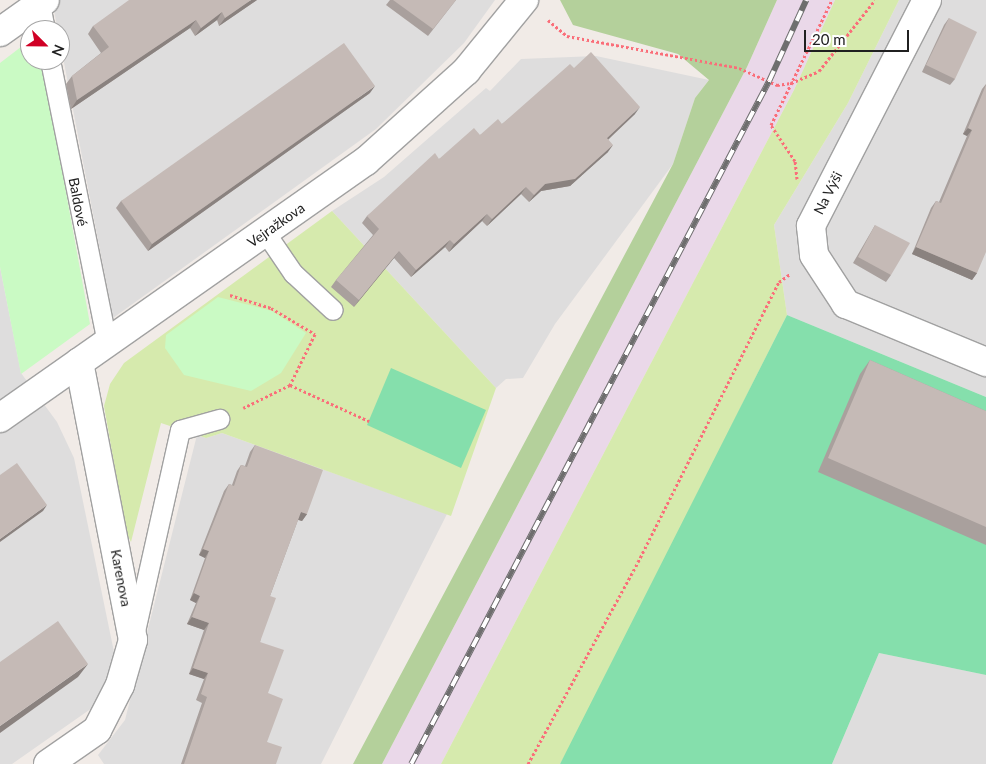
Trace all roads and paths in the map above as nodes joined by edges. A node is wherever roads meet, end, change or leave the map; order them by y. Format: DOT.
graph roads {
  1 [pos="524,0"];
  2 [pos="832,0"];
  3 [pos="875,0"];
  4 [pos="927,0"];
  5 [pos="43,11"];
  6 [pos="0,32"];
  7 [pos="52,70"];
  8 [pos="790,83"];
  9 [pos="796,185"];
  10 [pos="265,232"];
  11 [pos="814,255"];
  12 [pos="191,284"];
  13 [pos="333,310"];
  14 [pos="106,343"];
  15 [pos="79,362"];
  16 [pos="986,362"];
  17 [pos="290,385"];
  18 [pos="0,418"];
  19 [pos="219,419"];
  20 [pos="369,421"];
  21 [pos="134,640"];
  22 [pos="48,764"];
  23 [pos="528,764"];
  1 -- 8 [label="path"];
  1 -- 10 [label="street, Vejražkova"];
  2 -- 8 [label="path"];
  3 -- 8 [label="path"];
  4 -- 11 [label="street, Na Výši"];
  5 -- 6 [label="street"];
  7 -- 14 [label="lane, Baldové"];
  8 -- 9 [label="path"];
  10 -- 12 [label="street, Vejražkova"];
  10 -- 13 [label="lane"];
  11 -- 16 [label="street, Na Výši"];
  11 -- 23 [label="path"];
  12 -- 14 [label="street, Vejražkova"];
  12 -- 17 [label="path"];
  14 -- 15 [label="street, Vejražkova"];
  15 -- 18 [label="street, Vejražkova"];
  15 -- 21 [label="street, Karenova"];
  17 -- 19 [label="path"];
  17 -- 20 [label="path"];
  19 -- 21 [label="lane"];
  21 -- 22 [label="street, Karenova"];
}
